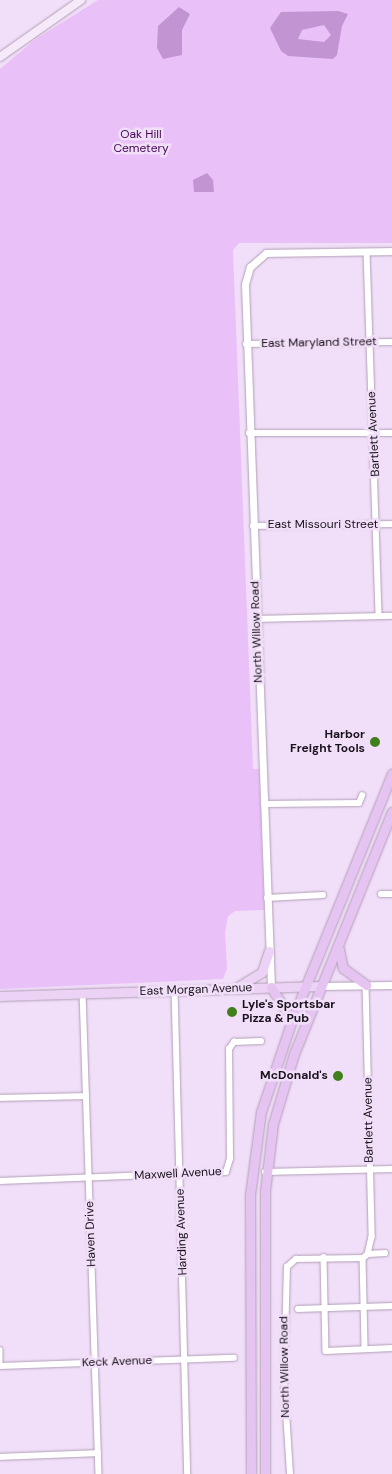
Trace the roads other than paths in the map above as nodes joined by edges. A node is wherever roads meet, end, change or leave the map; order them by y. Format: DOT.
graph roads {
  1 [pos="80,0"];
  2 [pos="0,57"];
  3 [pos="392,251"];
  4 [pos="366,252"];
  5 [pos="370,342"];
  6 [pos="392,342"];
  7 [pos="246,344"];
  8 [pos="392,433"];
  9 [pos="249,434"];
  10 [pos="375,434"];
  11 [pos="392,524"];
  12 [pos="378,525"];
  13 [pos="253,526"];
  14 [pos="379,616"];
  15 [pos="392,616"];
  16 [pos="257,619"];
  17 [pos="392,774"];
  18 [pos="362,796"];
  19 [pos="264,804"];
  20 [pos="392,812"];
  21 [pos="381,894"];
  22 [pos="392,894"];
  23 [pos="323,895"];
  24 [pos="268,898"];
  25 [pos="338,945"];
  26 [pos="269,951"];
  27 [pos="366,985"];
  28 [pos="392,985"];
  29 [pos="306,986"];
  30 [pos="321,986"];
  31 [pos="271,987"];
  32 [pos="236,988"];
  33 [pos="175,990"];
  34 [pos="83,993"];
  35 [pos="0,996"];
  36 [pos="292,1020"];
  37 [pos="261,1041"];
  38 [pos="86,1096"];
  39 [pos="0,1098"];
  40 [pos="392,1169"];
  41 [pos="370,1170"];
  42 [pos="266,1172"];
  43 [pos="180,1174"];
  44 [pos="89,1178"];
  45 [pos="0,1181"];
  46 [pos="385,1253"];
  47 [pos="366,1256"];
  48 [pos="324,1258"];
  49 [pos="363,1306"];
  50 [pos="392,1306"];
  51 [pos="324,1308"];
  52 [pos="298,1309"];
  53 [pos="392,1348"];
  54 [pos="365,1349"];
  55 [pos="0,1350"];
  56 [pos="234,1358"];
  57 [pos="186,1360"];
  58 [pos="96,1362"];
  59 [pos="0,1366"];
  60 [pos="265,1397"];
  61 [pos="98,1454"];
  62 [pos="0,1457"];
  63 [pos="99,1474"];
  64 [pos="188,1474"];
  65 [pos="251,1474"];
  66 [pos="265,1474"];
  67 [pos="270,1474"];
  68 [pos="290,1474"];
  1 -- 2 [label="main road"];
  3 -- 4 [label="street"];
  4 -- 5 [label="street, Bartlett Avenue"];
  4 -- 7 [label="street, North Willow Road"];
  5 -- 6 [label="street, East Maryland Street"];
  5 -- 7 [label="street, East Maryland Street"];
  5 -- 10 [label="street, Bartlett Avenue"];
  7 -- 9 [label="street, North Willow Road"];
  8 -- 10 [label="street"];
  9 -- 10 [label="street"];
  9 -- 13 [label="street, North Willow Road"];
  10 -- 12 [label="street, Bartlett Avenue"];
  11 -- 12 [label="street, East Missouri Street"];
  12 -- 13 [label="street, East Missouri Street"];
  12 -- 14 [label="street, Bartlett Avenue"];
  13 -- 16 [label="street, North Willow Road"];
  14 -- 15 [label="street"];
  14 -- 16 [label="street"];
  16 -- 19 [label="street, North Willow Road"];
  17 -- 29 [label="highway"];
  18 -- 19 [label="street"];
  19 -- 24 [label="street, North Willow Road"];
  20 -- 25 [label="highway"];
  21 -- 22 [label="street"];
  23 -- 24 [label="street"];
  24 -- 26 [label="street, North Willow Road"];
  25 -- 27 [label="highway"];
  25 -- 30 [label="highway"];
  26 -- 31 [label="street, North Willow Road"];
  26 -- 32 [label="main road"];
  27 -- 28 [label="street, East Morgan Avenue"];
  27 -- 30 [label="street, East Morgan Avenue"];
  27 -- 41 [label="street, Bartlett Avenue"];
  29 -- 30 [label="main road, East Morgan Avenue"];
  29 -- 31 [label="main road, East Morgan Avenue"];
  29 -- 36 [label="highway"];
  30 -- 42 [label="highway"];
  31 -- 32 [label="main road, East Morgan Avenue"];
  31 -- 36 [label="highway"];
  32 -- 33 [label="main road, East Morgan Avenue"];
  33 -- 34 [label="main road, East Morgan Avenue"];
  33 -- 43 [label="street, Harding Avenue"];
  34 -- 35 [label="main road, East Morgan Avenue"];
  34 -- 38 [label="street, Haven Drive"];
  36 -- 65 [label="highway"];
  37 -- 43 [label="street, Maxwell Avenue"];
  38 -- 39 [label="street"];
  38 -- 44 [label="street, Haven Drive"];
  40 -- 41 [label="street"];
  41 -- 42 [label="street"];
  41 -- 47 [label="street, Bartlett Avenue"];
  42 -- 60 [label="highway"];
  43 -- 44 [label="street, Maxwell Avenue"];
  43 -- 57 [label="street, Harding Avenue"];
  44 -- 45 [label="street, Maxwell Avenue"];
  44 -- 58 [label="street, Haven Drive"];
  46 -- 47 [label="street"];
  47 -- 48 [label="street"];
  47 -- 49 [label="street, Bartlett Avenue"];
  48 -- 51 [label="street"];
  48 -- 68 [label="street, North Willow Road"];
  49 -- 50 [label="street"];
  49 -- 51 [label="street"];
  49 -- 54 [label="street, Bartlett Avenue"];
  51 -- 52 [label="street"];
  51 -- 54 [label="street"];
  53 -- 54 [label="street"];
  55 -- 59 [label="street"];
  56 -- 57 [label="street, Keck Avenue"];
  57 -- 58 [label="street, Keck Avenue"];
  57 -- 64 [label="street, Harding Avenue"];
  58 -- 59 [label="street, Keck Avenue"];
  58 -- 61 [label="street, Haven Drive"];
  60 -- 66 [label="highway"];
  60 -- 67 [label="highway"];
  61 -- 62 [label="street"];
  61 -- 63 [label="street, Haven Drive"];
}
